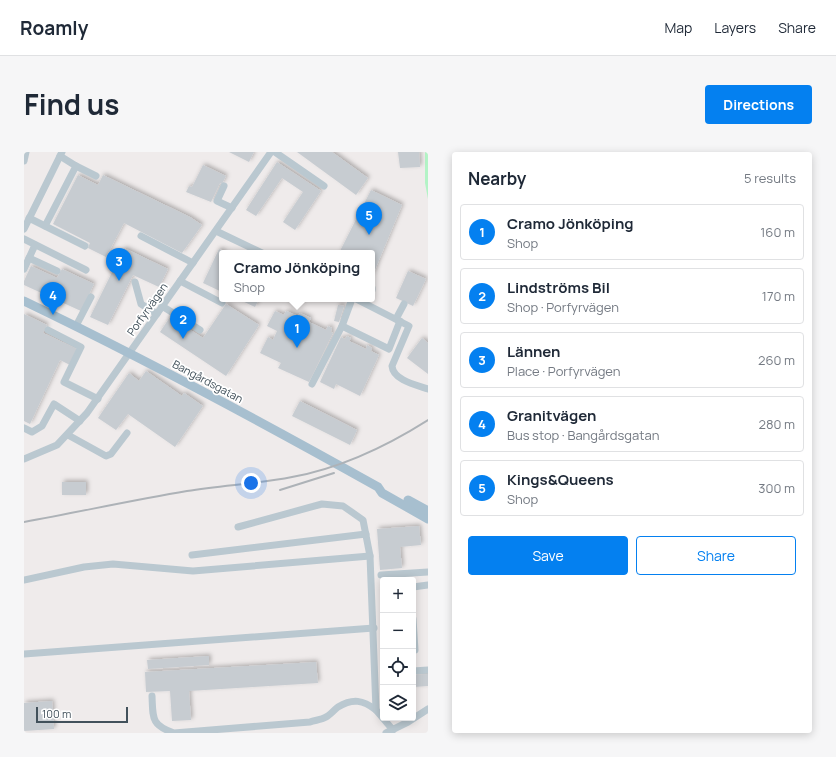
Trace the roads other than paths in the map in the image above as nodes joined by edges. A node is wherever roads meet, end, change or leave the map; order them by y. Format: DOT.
graph roads {
  1 [pos="26,152"];
  2 [pos="271,152"];
  3 [pos="275,152"];
  4 [pos="61,153"];
  5 [pos="24,161"];
  6 [pos="76,166"];
  7 [pos="96,176"];
  8 [pos="224,186"];
  9 [pos="324,186"];
  10 [pos="232,208"];
  11 [pos="27,219"];
  12 [pos="45,226"];
  13 [pos="24,229"];
  14 [pos="216,231"];
  15 [pos="141,236"];
  16 [pos="24,239"];
  17 [pos="36,245"];
  18 [pos="85,246"];
  19 [pos="256,250"];
  20 [pos="29,258"];
  21 [pos="192,263"];
  22 [pos="24,269"];
  23 [pos="86,270"];
  24 [pos="56,271"];
  25 [pos="180,281"];
  26 [pos="135,282"];
  27 [pos="91,297"];
  28 [pos="24,301"];
  29 [pos="219,301"];
  30 [pos="351,302"];
  31 [pos="369,302"];
  32 [pos="404,304"];
  33 [pos="162,306"];
  34 [pos="157,314"];
  35 [pos="398,320"];
  36 [pos="76,326"];
  37 [pos="342,326"];
  38 [pos="48,330"];
  39 [pos="200,330"];
  40 [pos="130,352"];
  41 [pos="312,384"];
  42 [pos="428,389"];
  43 [pos="98,399"];
  44 [pos="80,421"];
  45 [pos="24,428"];
  46 [pos="32,432"];
  47 [pos="127,433"];
  48 [pos="68,434"];
  49 [pos="24,435"];
  50 [pos="24,459"];
  51 [pos="378,487"];
  52 [pos="428,512"];
  53 [pos="428,518"];
  54 [pos="238,527"];
  55 [pos="366,534"];
  56 [pos="192,555"];
  57 [pos="370,556"];
  58 [pos="428,572"];
  59 [pos="381,575"];
  60 [pos="24,580"];
  61 [pos="428,585"];
  62 [pos="416,587"];
  63 [pos="374,628"];
  64 [pos="24,654"];
  65 [pos="428,670"];
  66 [pos="416,671"];
  67 [pos="152,696"];
  68 [pos="428,709"];
  69 [pos="376,710"];
  70 [pos="389,732"];
  1 -- 5 [label="street"];
  2 -- 10 [label="street, Porfyrvägen"];
  3 -- 9 [label="street"];
  4 -- 6 [label="street"];
  4 -- 11 [label="street"];
  6 -- 7 [label="street"];
  6 -- 12 [label="street"];
  8 -- 10 [label="street"];
  10 -- 14 [label="street, Porfyrvägen"];
  11 -- 12 [label="street"];
  11 -- 13 [label="street"];
  12 -- 18 [label="street"];
  14 -- 19 [label="street"];
  14 -- 21 [label="street, Porfyrvägen"];
  15 -- 21 [label="street"];
  16 -- 17 [label="street"];
  17 -- 20 [label="street"];
  17 -- 23 [label="street"];
  20 -- 22 [label="street"];
  20 -- 24 [label="street"];
  21 -- 25 [label="street, Porfyrvägen"];
  25 -- 29 [label="street"];
  25 -- 33 [label="street, Porfyrvägen"];
  26 -- 34 [label="street"];
  27 -- 36 [label="street"];
  28 -- 36 [label="main road, Bangårdsgatan"];
  30 -- 37 [label="street"];
  31 -- 35 [label="street"];
  32 -- 35 [label="street"];
  33 -- 34 [label="street, Porfyrvägen"];
  33 -- 39 [label="street"];
  34 -- 40 [label="street, Porfyrvägen"];
  35 -- 37 [label="street"];
  35 -- 42 [label="street"];
  36 -- 40 [label="main road, Bangårdsgatan"];
  37 -- 41 [label="street"];
  38 -- 43 [label="street"];
  40 -- 43 [label="street, Porfyrvägen"];
  40 -- 51 [label="main road, Bangårdsgatan"];
  43 -- 44 [label="street, Porfyrvägen"];
  44 -- 46 [label="street"];
  44 -- 48 [label="street, Porfyrvägen"];
  45 -- 46 [label="street"];
  46 -- 49 [label="street"];
  47 -- 48 [label="street"];
  48 -- 50 [label="street, Porfyrvägen"];
  51 -- 52 [label="main road, Bangårdsgatan"];
  51 -- 53 [label="main road, Bangårdsgatan"];
  54 -- 55 [label="street"];
  55 -- 56 [label="street"];
  55 -- 57 [label="street"];
  57 -- 60 [label="street"];
  57 -- 63 [label="street"];
  58 -- 59 [label="street"];
  61 -- 62 [label="street"];
  63 -- 64 [label="street"];
  63 -- 69 [label="street"];
  65 -- 66 [label="street"];
  67 -- 69 [label="street"];
  68 -- 70 [label="street"];
  69 -- 70 [label="street"];
}
